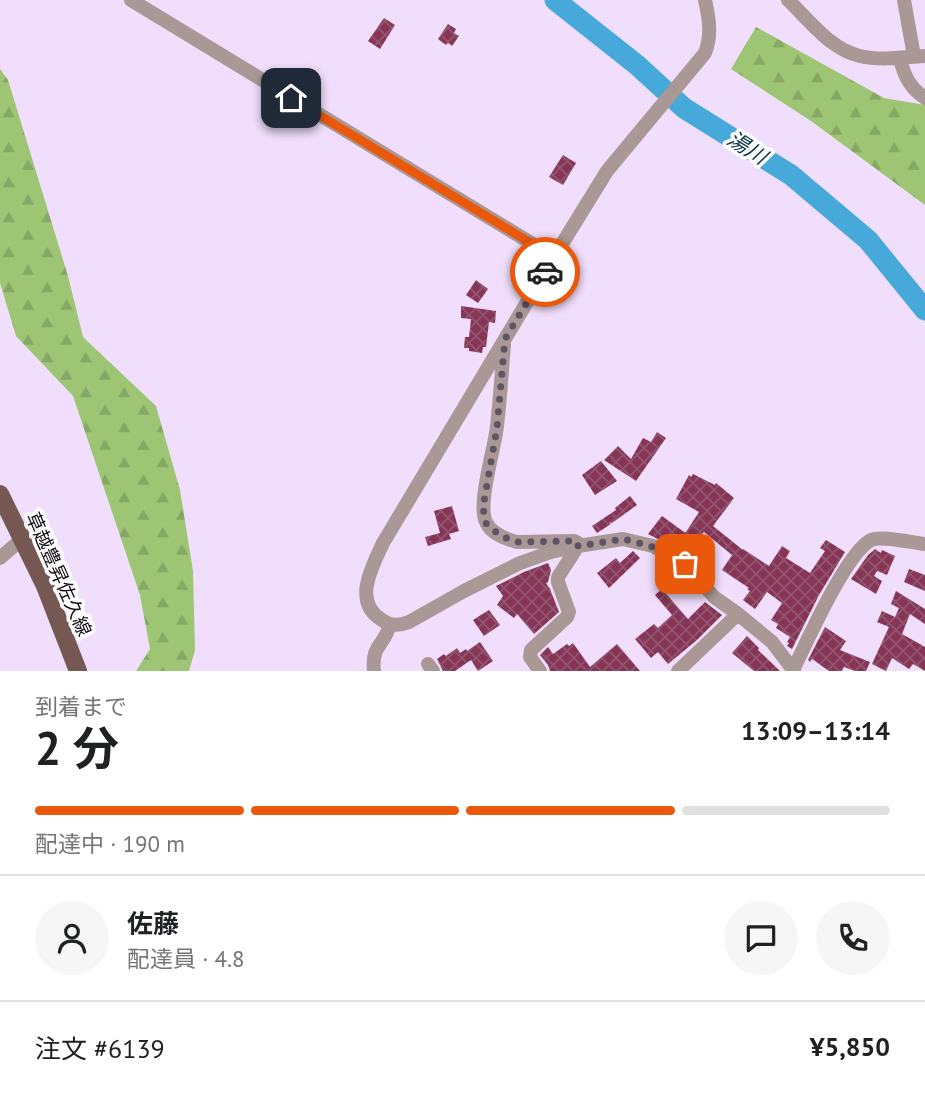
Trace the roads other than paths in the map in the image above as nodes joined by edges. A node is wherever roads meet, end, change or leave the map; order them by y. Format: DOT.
graph roads {
  1 [pos="131,0"];
  2 [pos="705,0"];
  3 [pos="788,0"];
  4 [pos="904,0"];
  5 [pos="913,57"];
  6 [pos="925,98"];
  7 [pos="554,257"];
  8 [pos="505,339"];
  9 [pos="0,494"];
  10 [pos="22,539"];
  11 [pos="925,544"];
  12 [pos="578,546"];
  13 [pos="0,558"];
  14 [pos="738,614"];
  15 [pos="390,624"];
  16 [pos="78,671"];
  17 [pos="374,671"];
  18 [pos="540,671"];
  19 [pos="678,671"];
  20 [pos="793,671"];
  1 -- 7 [label="street"];
  2 -- 7 [label="street"];
  3 -- 5 [label="street"];
  4 -- 5 [label="street"];
  5 -- 6 [label="street"];
  7 -- 8 [label="street"];
  8 -- 12 [label="street"];
  8 -- 15 [label="street"];
  9 -- 10 [label="main road, 草越豊昇佐久線"];
  10 -- 13 [label="street"];
  10 -- 16 [label="main road, 草越豊昇佐久線"];
  11 -- 20 [label="street"];
  12 -- 14 [label="street"];
  12 -- 15 [label="street"];
  12 -- 18 [label="street"];
  14 -- 19 [label="street"];
  14 -- 20 [label="street"];
  15 -- 17 [label="street"];
}
